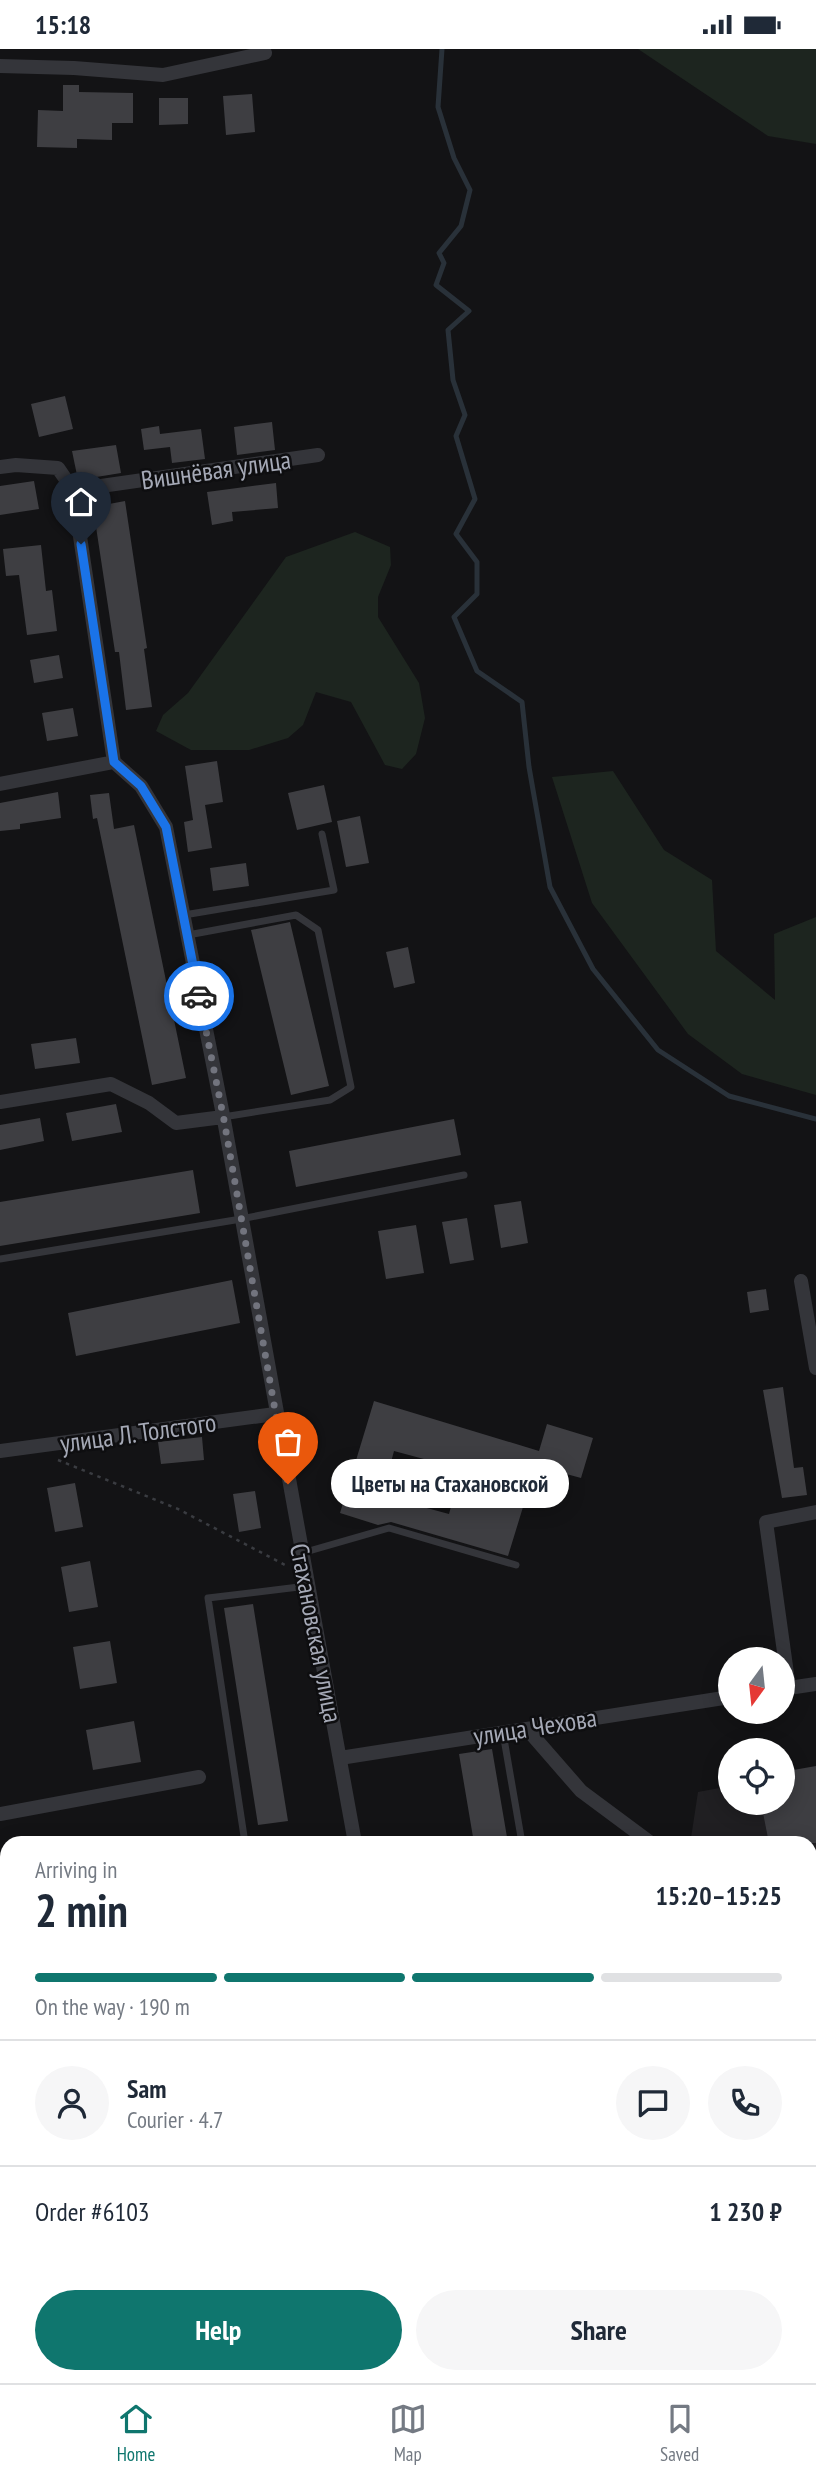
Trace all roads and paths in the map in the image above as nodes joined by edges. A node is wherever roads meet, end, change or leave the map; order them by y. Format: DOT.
graph roads {
  1 [pos="265,53"];
  2 [pos="0,66"];
  3 [pos="318,456"];
  4 [pos="0,467"];
  5 [pos="73,489"];
  6 [pos="114,762"];
  7 [pos="0,784"];
  8 [pos="322,834"];
  9 [pos="183,915"];
  10 [pos="187,935"];
  11 [pos="0,1102"];
  12 [pos="223,1117"];
  13 [pos="464,1175"];
  14 [pos="241,1219"];
  15 [pos="0,1259"];
  16 [pos="801,1281"];
  17 [pos="816,1368"];
  18 [pos="275,1414"];
  19 [pos="0,1451"];
  20 [pos="55,1458"];
  21 [pos="816,1512"];
  22 [pos="301,1553"];
  23 [pos="516,1565"];
  24 [pos="286,1566"];
  25 [pos="307,1586"];
  26 [pos="780,1647"];
  27 [pos="816,1684"];
  28 [pos="795,1687"];
  29 [pos="718,1699"];
  30 [pos="527,1729"];
  31 [pos="503,1732"];
  32 [pos="340,1758"];
  33 [pos="199,1777"];
  34 [pos="0,1814"];
  35 [pos="244,1836"];
  36 [pos="354,1836"];
  37 [pos="521,1836"];
  38 [pos="642,1836"];
  1 -- 2 [label="street"];
  3 -- 5 [label="street, Вишнёвая улица"];
  4 -- 5 [label="street"];
  5 -- 6 [label="street"];
  6 -- 7 [label="street"];
  6 -- 9 [label="street, Стахановская улица"];
  8 -- 9 [label="lane"];
  9 -- 10 [label="street, Стахановская улица"];
  10 -- 12 [label="street, Стахановская улица"];
  10 -- 12 [label="lane"];
  11 -- 12 [label="street"];
  12 -- 14 [label="street, Стахановская улица"];
  13 -- 14 [label="lane"];
  14 -- 15 [label="lane"];
  14 -- 18 [label="street, Стахановская улица"];
  16 -- 17 [label="street"];
  18 -- 19 [label="street, улица Л. Толстого"];
  18 -- 22 [label="street, Стахановская улица"];
  20 -- 24 [label="path"];
  21 -- 26 [label="street"];
  22 -- 23 [label="lane"];
  22 -- 25 [label="street, Стахановская улица"];
  25 -- 32 [label="street, Стахановская улица"];
  25 -- 35 [label="lane"];
  27 -- 28 [label="street"];
  29 -- 30 [label="street, улица Чехова"];
  30 -- 31 [label="street, улица Чехова"];
  30 -- 38 [label="street"];
  31 -- 32 [label="street, улица Чехова"];
  31 -- 37 [label="lane"];
  32 -- 36 [label="street, Стахановская улица"];
  33 -- 34 [label="street"];
}
